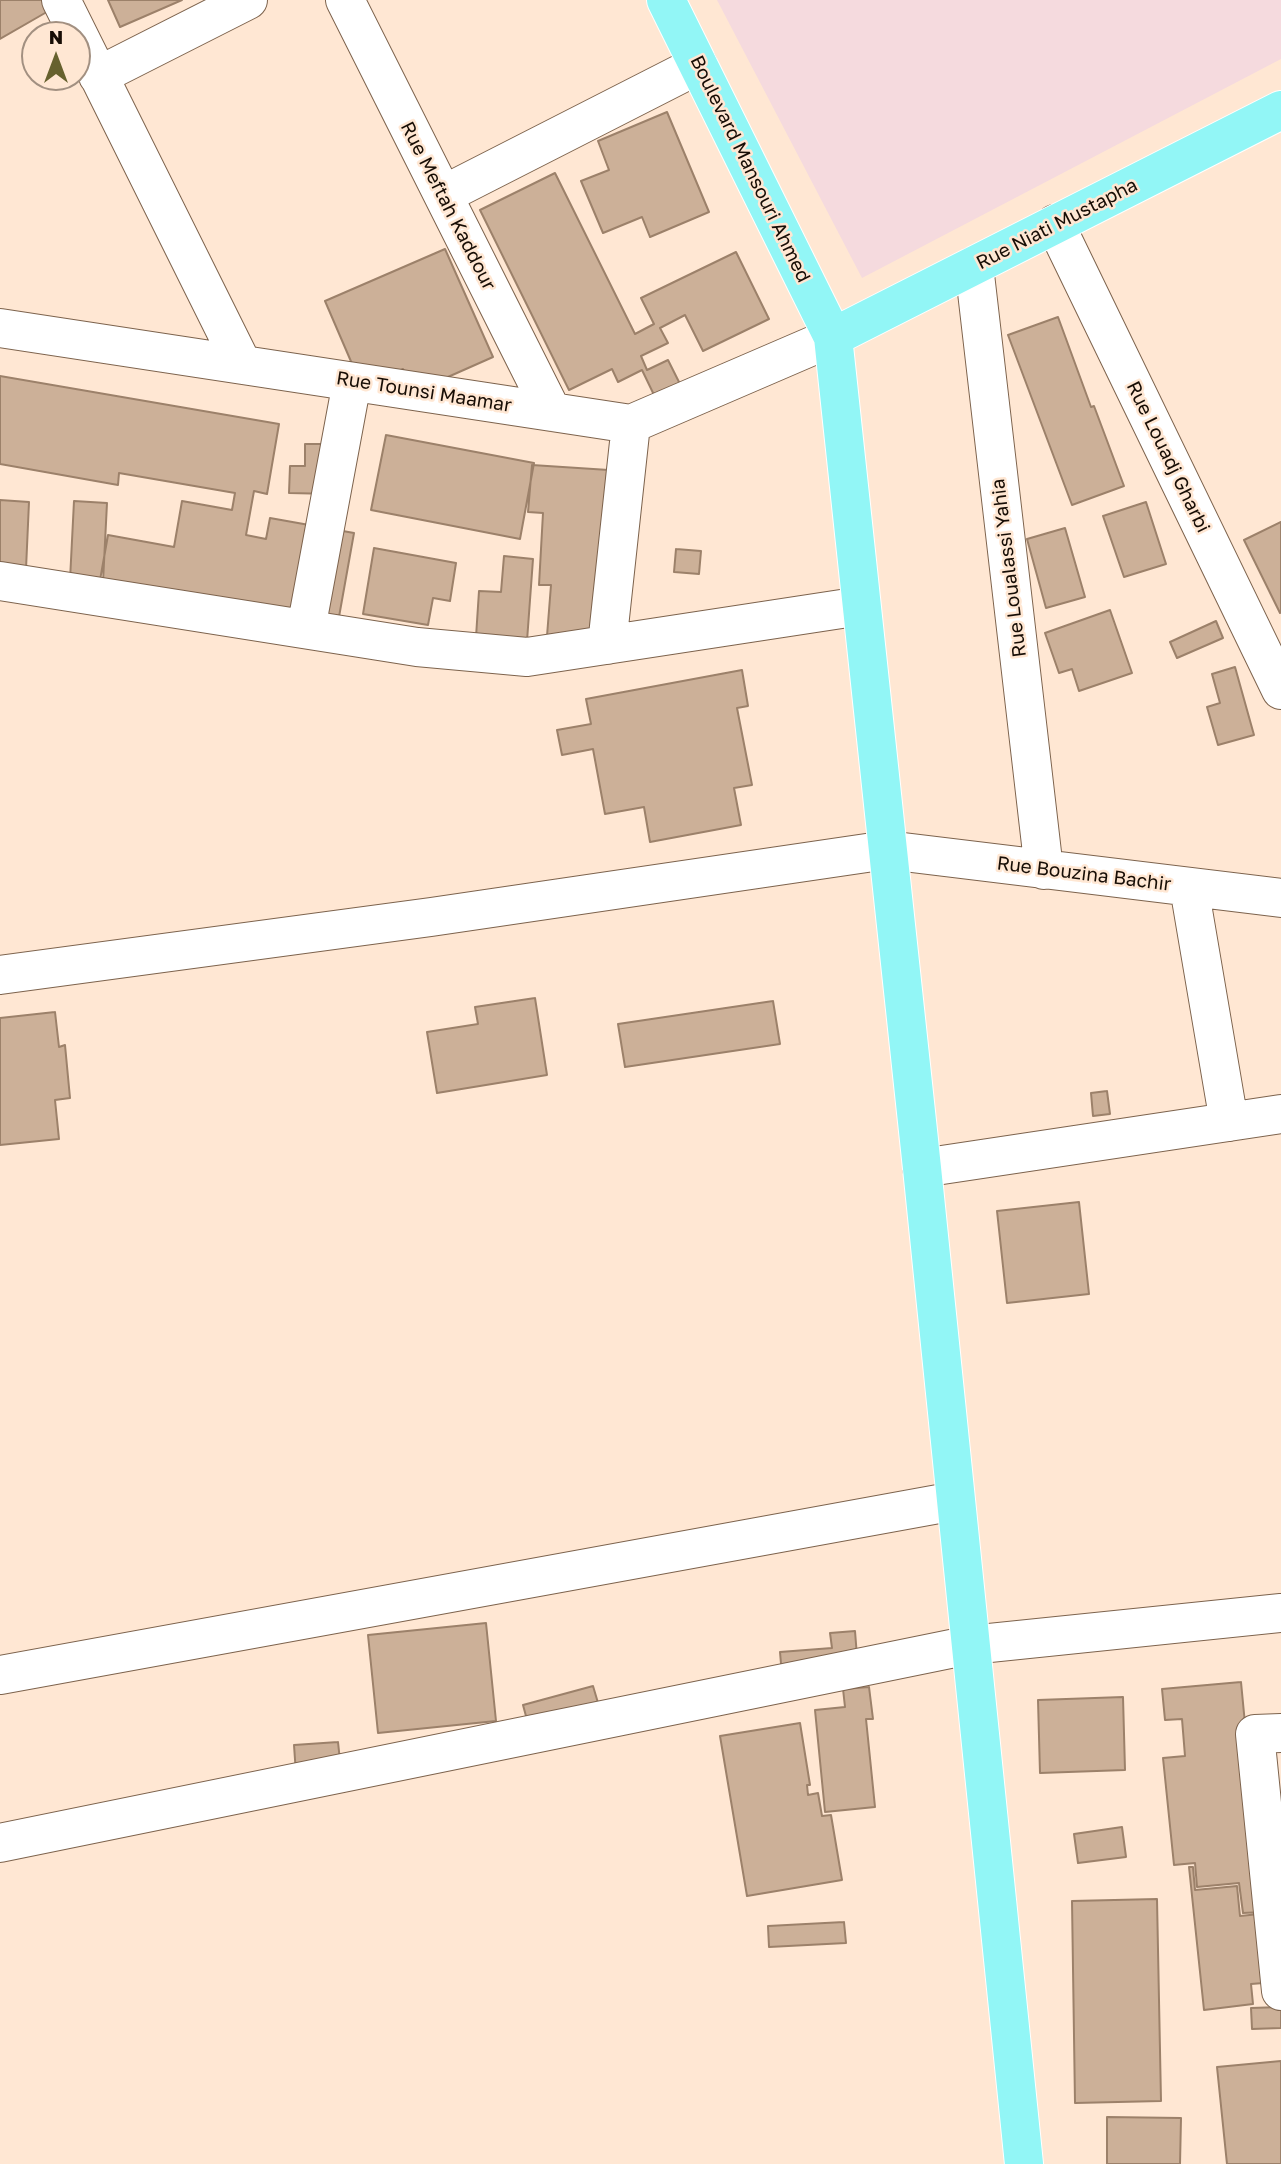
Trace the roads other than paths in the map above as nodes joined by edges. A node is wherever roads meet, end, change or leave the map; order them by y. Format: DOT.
graph roads {
  1 [pos="61,0"];
  2 [pos="247,0"];
  3 [pos="345,0"];
  4 [pos="666,0"];
  5 [pos="698,65"];
  6 [pos="99,76"];
  7 [pos="1280,114"];
  8 [pos="443,195"];
  9 [pos="1055,224"];
  10 [pos="974,266"];
  11 [pos="0,328"];
  12 [pos="833,337"];
  13 [pos="242,365"];
  14 [pos="352,382"];
  15 [pos="552,412"];
  16 [pos="631,424"];
  17 [pos="0,581"];
  18 [pos="861,606"];
  19 [pos="306,629"];
  20 [pos="1269,637"];
  21 [pos="607,645"];
  22 [pos="1281,690"];
  23 [pos="887,850"];
  24 [pos="1044,870"];
  25 [pos="1189,887"];
  26 [pos="1281,898"];
  27 [pos="0,975"];
  28 [pos="1281,1114"];
  29 [pos="1229,1122"];
  30 [pos="922,1168"];
  31 [pos="955,1501"];
  32 [pos="1281,1613"];
  33 [pos="970,1644"];
  34 [pos="0,1675"];
  35 [pos="1281,1733"];
  36 [pos="0,1843"];
  37 [pos="1281,1991"];
  38 [pos="1024,2164"];
  1 -- 6 [label="street"];
  2 -- 6 [label="street"];
  3 -- 8 [label="street, Rue Meftah Kaddour"];
  4 -- 5 [label="main road, Boulevard Mansouri Ahmed"];
  5 -- 8 [label="street"];
  5 -- 12 [label="main road, Boulevard Mansouri Ahmed"];
  6 -- 13 [label="street"];
  7 -- 9 [label="main road, Rue Niati Mustapha"];
  8 -- 15 [label="street, Rue Meftah Kaddour"];
  9 -- 10 [label="main road, Rue Niati Mustapha"];
  9 -- 20 [label="street, Rue Louadj Gharbi"];
  10 -- 12 [label="main road, Rue Niati Mustapha"];
  10 -- 24 [label="street, Rue Loualassi Yahia"];
  11 -- 13 [label="street, Rue Tounsi Maamar"];
  12 -- 16 [label="street"];
  12 -- 18 [label="main road"];
  13 -- 14 [label="street, Rue Tounsi Maamar"];
  14 -- 15 [label="street, Rue Tounsi Maamar"];
  14 -- 19 [label="street"];
  15 -- 16 [label="street, Rue Tounsi Maamar"];
  16 -- 21 [label="street"];
  17 -- 19 [label="street"];
  18 -- 21 [label="street"];
  18 -- 23 [label="main road"];
  19 -- 21 [label="street"];
  20 -- 22 [label="street, Rue Louadj Gharbi"];
  23 -- 24 [label="street, Rue Bouzina Bachir"];
  23 -- 27 [label="street, Rue Bouzina Bachir"];
  23 -- 30 [label="main road"];
  24 -- 25 [label="street, Rue Bouzina Bachir"];
  25 -- 26 [label="street, Rue Bouzina Bachir"];
  25 -- 29 [label="street"];
  28 -- 29 [label="street"];
  29 -- 30 [label="street"];
  30 -- 31 [label="main road"];
  31 -- 33 [label="main road"];
  31 -- 34 [label="street"];
  32 -- 33 [label="street"];
  33 -- 36 [label="street"];
  33 -- 38 [label="main road"];
  35 -- 37 [label="street"];
}
